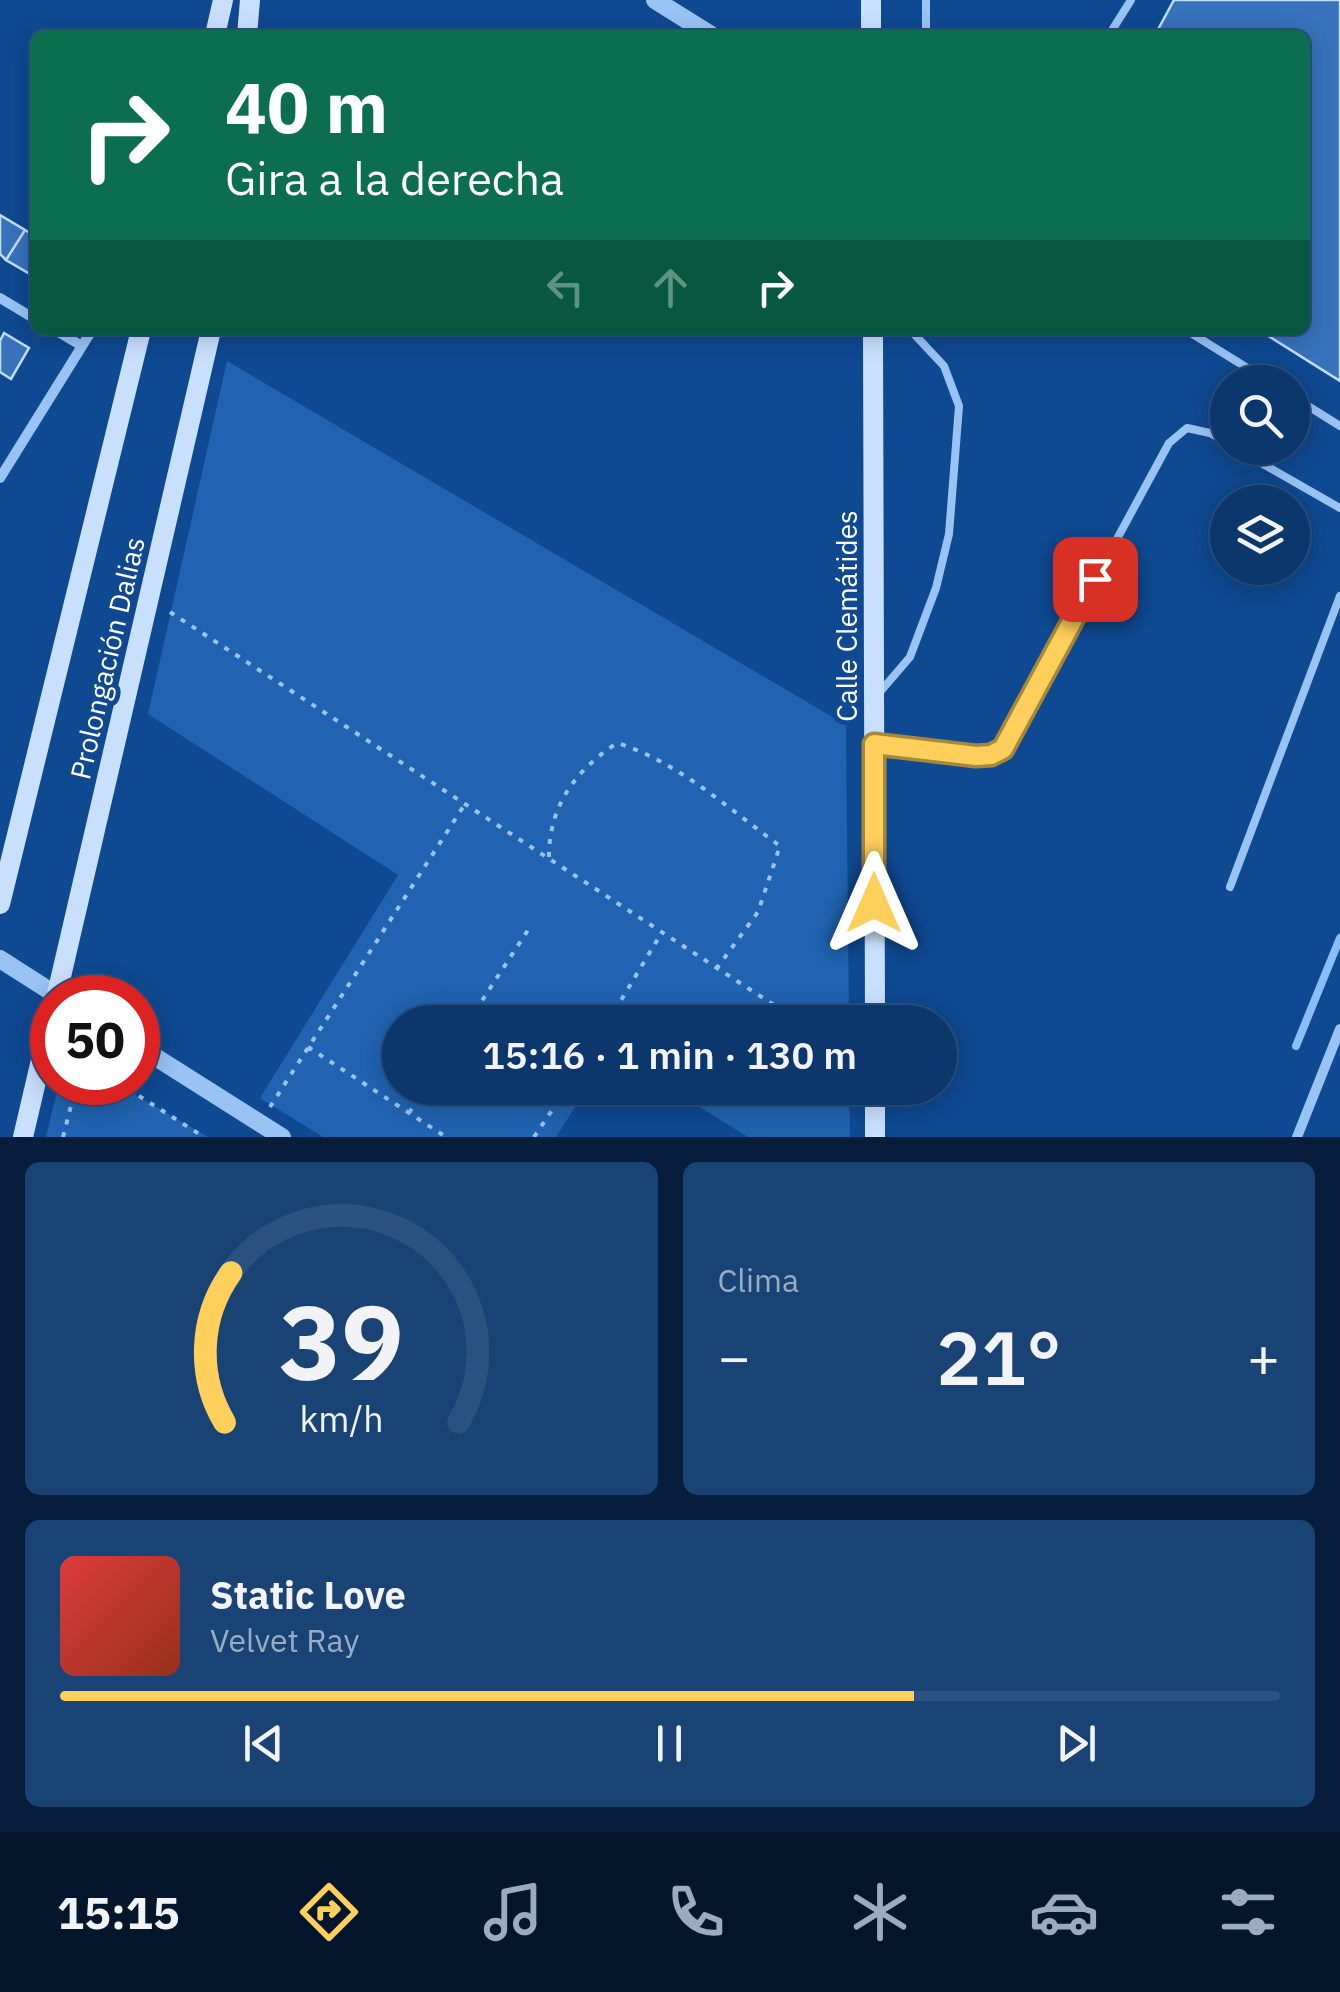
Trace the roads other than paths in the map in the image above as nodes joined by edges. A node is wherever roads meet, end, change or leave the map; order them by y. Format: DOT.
graph roads {
  1 [pos="224,0"];
  2 [pos="250,0"];
  3 [pos="655,0"];
  4 [pos="870,0"];
  5 [pos="926,0"];
  6 [pos="1131,0"];
  7 [pos="215,30"];
  8 [pos="247,30"];
  9 [pos="703,30"];
  10 [pos="871,30"];
  11 [pos="926,30"];
  12 [pos="1112,30"];
  13 [pos="0,298"];
  14 [pos="30,316"];
  15 [pos="63,335"];
  16 [pos="89,335"];
  17 [pos="139,335"];
  18 [pos="210,335"];
  19 [pos="873,335"];
  20 [pos="916,335"];
  21 [pos="1194,335"];
  22 [pos="82,346"];
  23 [pos="1243,365"];
  24 [pos="1310,407"];
  25 [pos="1340,426"];
  26 [pos="1210,434"];
  27 [pos="1265,465"];
  28 [pos="0,478"];
  29 [pos="1340,508"];
  30 [pos="1340,596"];
  31 [pos="874,700"];
  32 [pos="874,744"];
  33 [pos="1230,887"];
  34 [pos="0,904"];
  35 [pos="0,959"];
  36 [pos="62,975"];
  37 [pos="30,982"];
  38 [pos="874,1005"];
  39 [pos="1340,1029"];
  40 [pos="160,1060"];
  41 [pos="30,1105"];
  42 [pos="874,1105"];
  43 [pos="22,1137"];
  44 [pos="282,1137"];
  45 [pos="875,1137"];
  46 [pos="1297,1137"];
  1 -- 7 [label="main road"];
  2 -- 8 [label="main road"];
  3 -- 9 [label="street"];
  4 -- 10 [label="main road"];
  5 -- 11 [label="lane"];
  6 -- 12 [label="lane"];
  13 -- 14 [label="street"];
  15 -- 22 [label="street"];
  16 -- 22 [label="street"];
  17 -- 34 [label="main road, Prolongación Dalias"];
  18 -- 36 [label="main road, Prolongación Dalias"];
  19 -- 31 [label="main road, Calle Clemátides"];
  20 -- 31 [label="lane"];
  21 -- 23 [label="lane"];
  22 -- 28 [label="street"];
  24 -- 25 [label="lane"];
  26 -- 32 [label="lane"];
  27 -- 29 [label="lane"];
  30 -- 33 [label="lane"];
  31 -- 32 [label="main road, Calle Clemátides"];
  32 -- 38 [label="main road, Calle Clemátides"];
  35 -- 37 [label="street"];
  39 -- 46 [label="street"];
  40 -- 44 [label="street"];
  41 -- 43 [label="main road, Prolongación Dalias"];
  42 -- 45 [label="main road"];
}
